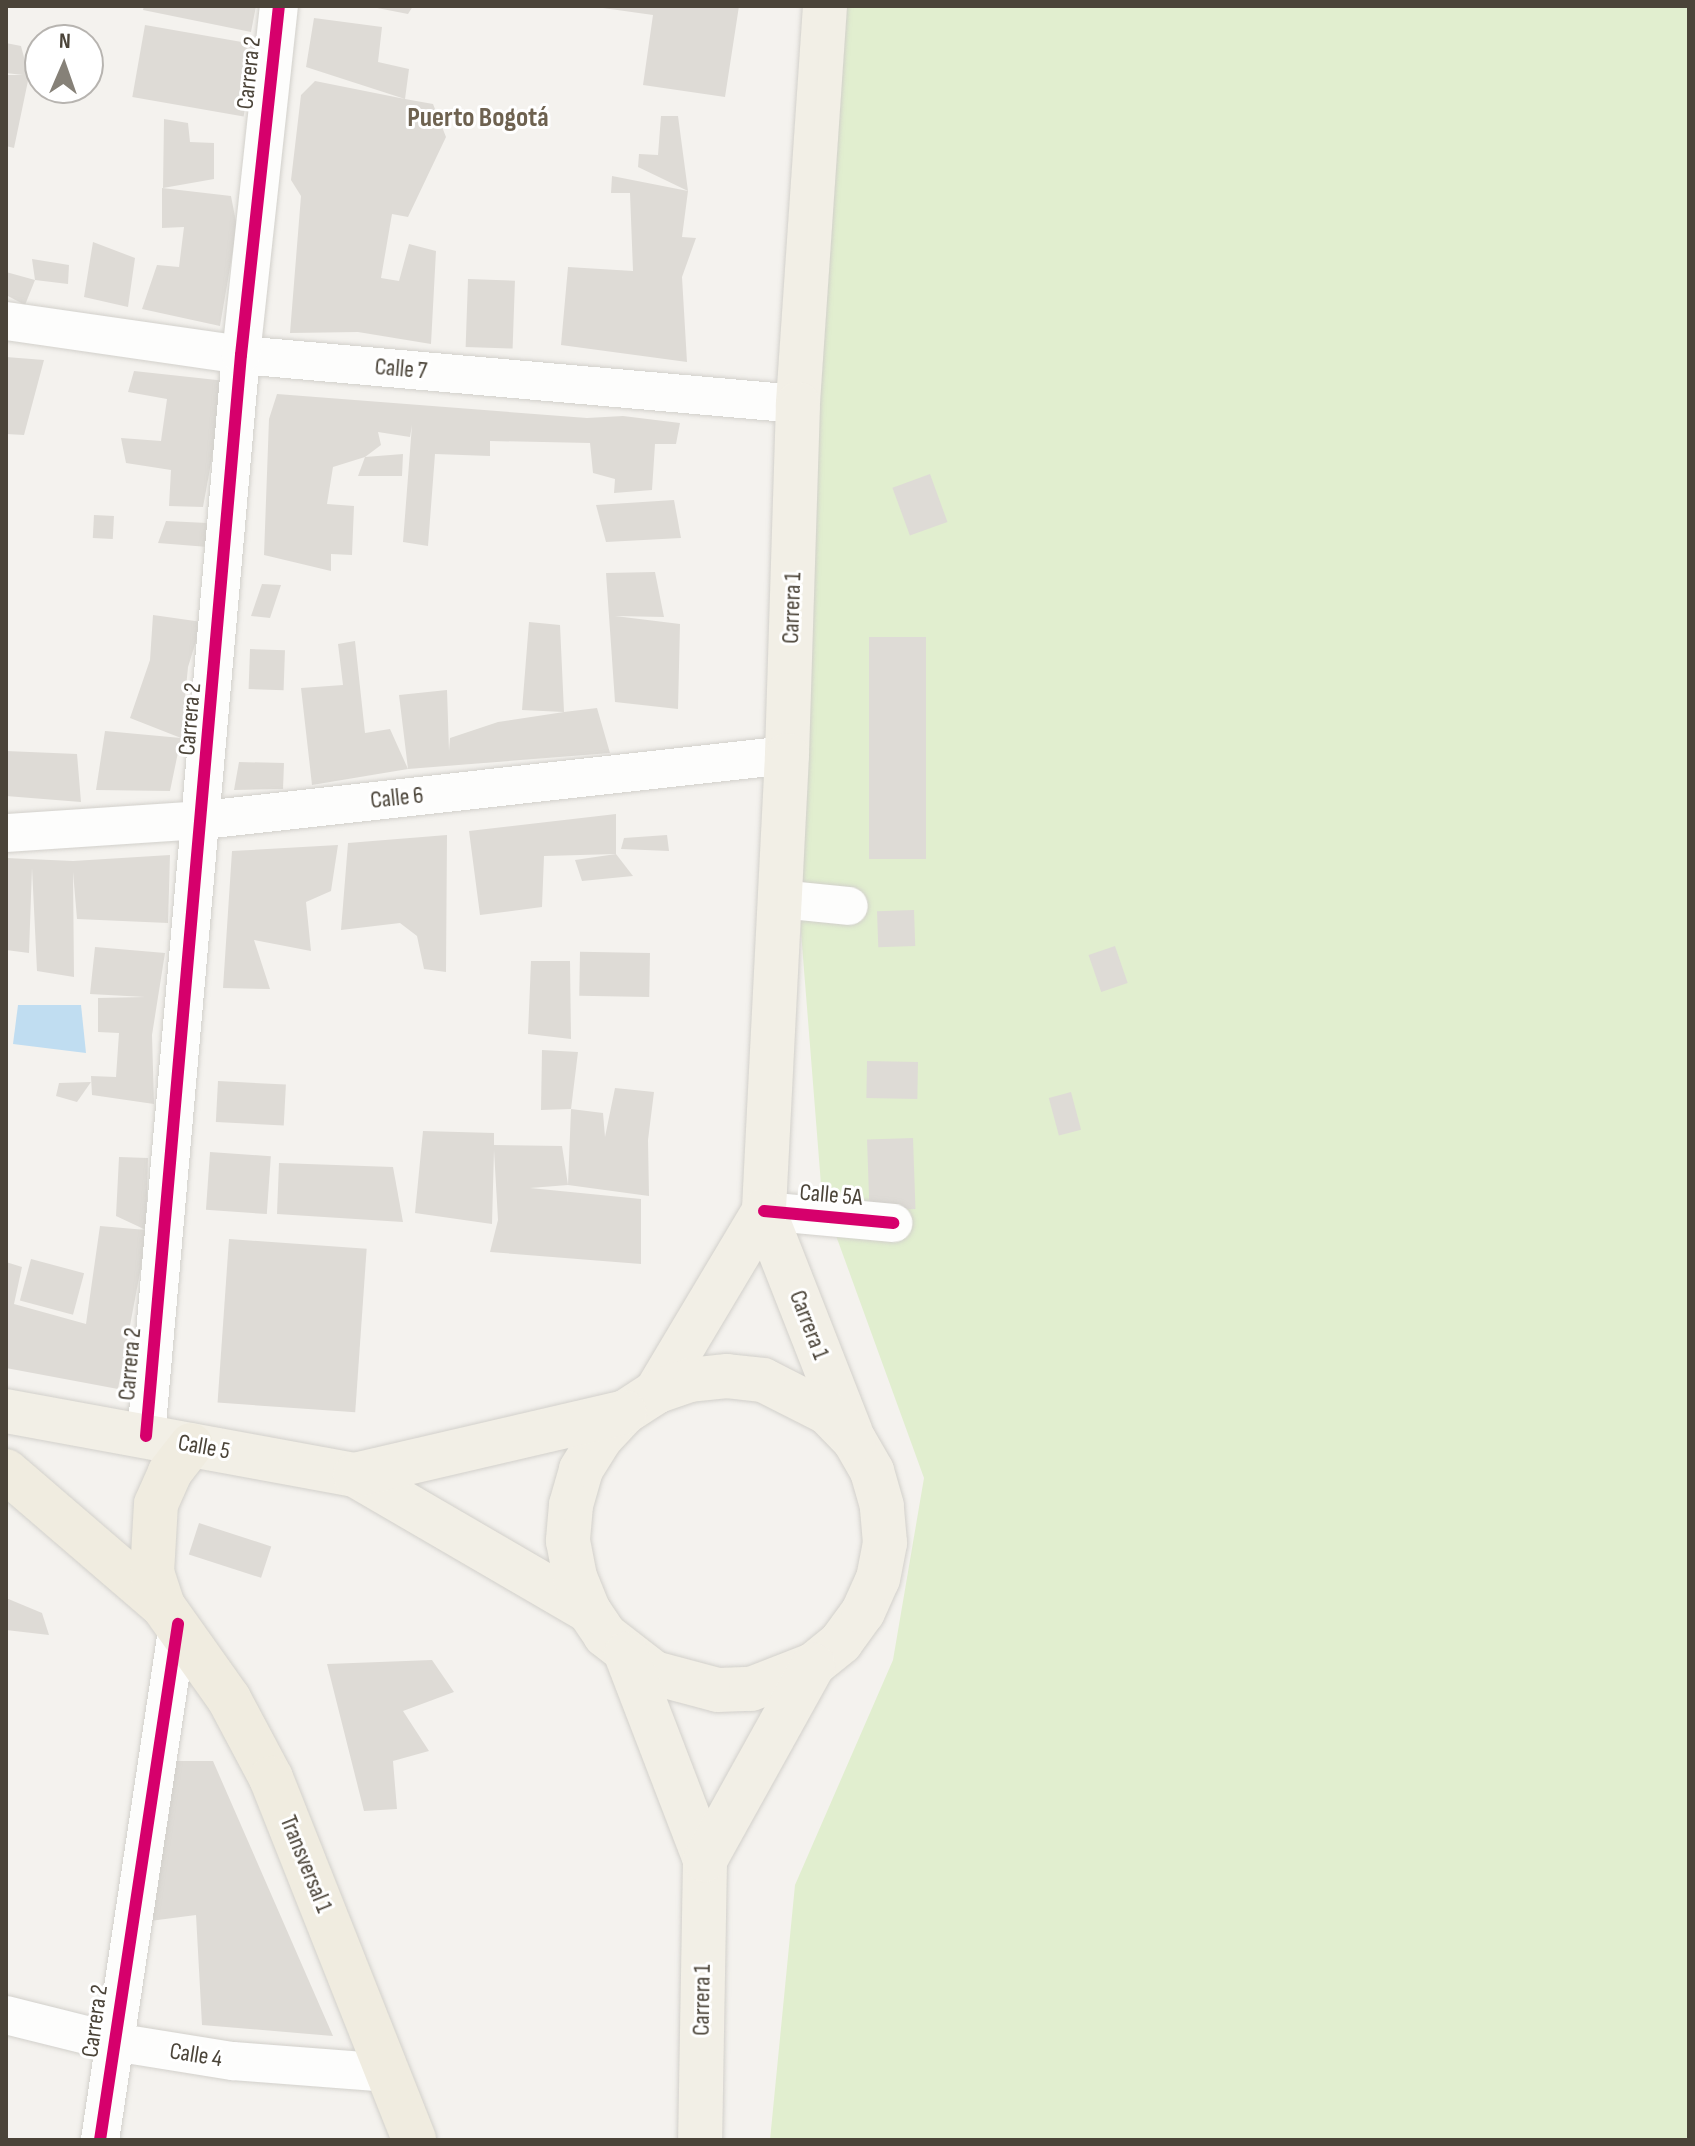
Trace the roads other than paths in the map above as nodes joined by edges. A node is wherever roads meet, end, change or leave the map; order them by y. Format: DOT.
graph roads {
  1 [pos="279,6"];
  2 [pos="825,6"];
  3 [pos="6,321"];
  4 [pos="241,355"];
  5 [pos="798,404"];
  6 [pos="787,755"];
  7 [pos="204,820"];
  8 [pos="6,833"];
  9 [pos="780,899"];
  10 [pos="849,906"];
  11 [pos="764,1211"];
  12 [pos="893,1223"];
  13 [pos="640,1402"];
  14 [pos="6,1411"];
  15 [pos="146,1436"];
  16 [pos="854,1440"];
  17 [pos="191,1445"];
  18 [pos="6,1471"];
  19 [pos="355,1475"];
  20 [pos="589,1611"];
  21 [pos="170,1615"];
  22 [pos="626,1654"];
  23 [pos="813,1665"];
  24 [pos="705,1860"];
  25 [pos="6,2015"];
  26 [pos="114,2042"];
  27 [pos="390,2073"];
  28 [pos="100,2140"];
  29 [pos="414,2140"];
  30 [pos="700,2140"];
  1 -- 4 [label="street, Carrera 2"];
  2 -- 5 [label="main road, Carrera 1"];
  3 -- 4 [label="street, Calle 7"];
  4 -- 5 [label="street, Calle 7"];
  4 -- 7 [label="street, Carrera 2"];
  5 -- 6 [label="main road, Carrera 1"];
  6 -- 7 [label="street, Calle 6"];
  6 -- 9 [label="main road, Carrera 1"];
  7 -- 8 [label="street, Calle 6"];
  7 -- 15 [label="street, Carrera 2"];
  9 -- 10 [label="street"];
  9 -- 11 [label="main road, Carrera 1"];
  11 -- 12 [label="street, Calle 5A"];
  11 -- 13 [label="main road, Carrera 1"];
  11 -- 16 [label="main road, Carrera 1"];
  13 -- 16 [label="main road, Calle 5"];
  13 -- 19 [label="main road, Calle 5"];
  13 -- 20 [label="main road, Carrera 1"];
  14 -- 15 [label="main road, Calle 5"];
  15 -- 17 [label="main road, Calle 5"];
  16 -- 23 [label="main road, Carrera 1"];
  17 -- 19 [label="main road, Calle 5"];
  17 -- 21 [label="highway, Transversal 1"];
  18 -- 21 [label="highway, Transversal 1"];
  19 -- 20 [label="main road, Calle 5"];
  20 -- 22 [label="main road"];
  21 -- 26 [label="street, Carrera 2"];
  21 -- 27 [label="highway, Transversal 1"];
  22 -- 23 [label="main road"];
  22 -- 24 [label="main road, Carrera 1"];
  23 -- 24 [label="main road, Carrera 1"];
  24 -- 30 [label="main road, Carrera 1"];
  25 -- 26 [label="street, Calle 4"];
  26 -- 27 [label="street, Calle 4"];
  26 -- 28 [label="street, Carrera 2"];
  27 -- 29 [label="highway, Transversal 1"];
}
